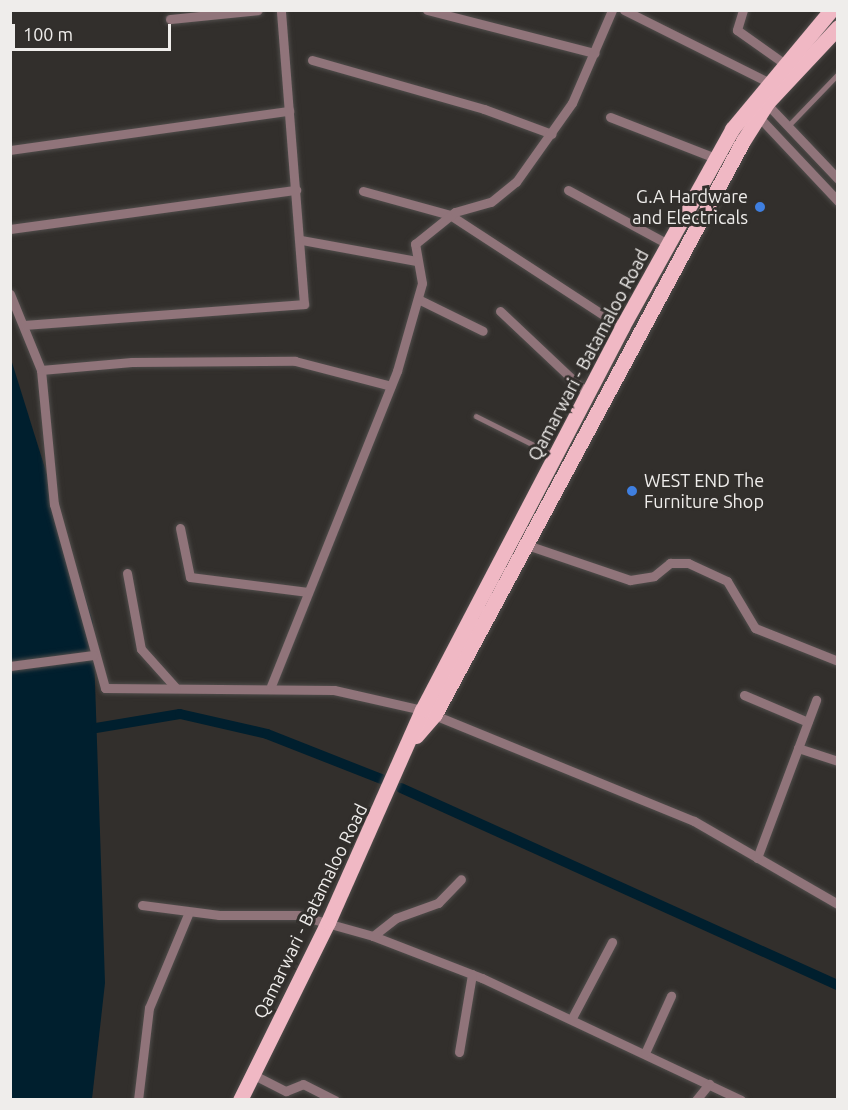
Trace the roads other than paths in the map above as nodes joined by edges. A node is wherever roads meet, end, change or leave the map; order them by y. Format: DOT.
graph roads {
  1 [pos="258,10"];
  2 [pos="281,10"];
  3 [pos="427,10"];
  4 [pos="612,10"];
  5 [pos="624,10"];
  6 [pos="743,10"];
  7 [pos="831,10"];
  8 [pos="170,19"];
  9 [pos="837,27"];
  10 [pos="596,53"];
  11 [pos="312,60"];
  12 [pos="785,64"];
  13 [pos="837,74"];
  14 [pos="768,82"];
  15 [pos="758,105"];
  16 [pos="289,111"];
  17 [pos="610,117"];
  18 [pos="788,126"];
  19 [pos="552,134"];
  20 [pos="10,150"];
  21 [pos="715,158"];
  22 [pos="837,179"];
  23 [pos="296,190"];
  24 [pos="568,190"];
  25 [pos="363,191"];
  26 [pos="837,201"];
  27 [pos="450,215"];
  28 [pos="10,229"];
  29 [pos="301,240"];
  30 [pos="668,244"];
  31 [pos="416,261"];
  32 [pos="10,294"];
  33 [pos="418,299"];
  34 [pos="500,311"];
  35 [pos="25,325"];
  36 [pos="622,327"];
  37 [pos="483,331"];
  38 [pos="41,370"];
  39 [pos="391,386"];
  40 [pos="589,395"];
  41 [pos="476,416"];
  42 [pos="557,457"];
  43 [pos="180,528"];
  44 [pos="526,545"];
  45 [pos="127,573"];
  46 [pos="308,592"];
  47 [pos="89,655"];
  48 [pos="837,661"];
  49 [pos="10,666"];
  50 [pos="272,686"];
  51 [pos="176,688"];
  52 [pos="744,696"];
  53 [pos="816,700"];
  54 [pos="429,712"];
  55 [pos="808,722"];
  56 [pos="798,747"];
  57 [pos="837,761"];
  58 [pos="758,858"];
  59 [pos="461,879"];
  60 [pos="837,903"];
  61 [pos="142,905"];
  62 [pos="189,912"];
  63 [pos="328,922"];
  64 [pos="373,936"];
  65 [pos="612,942"];
  66 [pos="472,974"];
  67 [pos="670,996"];
  68 [pos="572,1018"];
  69 [pos="459,1052"];
  70 [pos="645,1053"];
  71 [pos="252,1074"];
  72 [pos="709,1084"];
  73 [pos="138,1100"];
  74 [pos="240,1100"];
  75 [pos="335,1100"];
  76 [pos="696,1100"];
  77 [pos="741,1100"];
  1 -- 8 [label="street"];
  2 -- 16 [label="street"];
  3 -- 10 [label="street"];
  4 -- 10 [label="street"];
  5 -- 14 [label="street"];
  6 -- 12 [label="street"];
  7 -- 12 [label="main road, Qamarwari - Batamaloo Road"];
  9 -- 15 [label="main road, Qamarwari - Batamaloo Road"];
  10 -- 19 [label="street"];
  11 -- 19 [label="street"];
  12 -- 14 [label="main road, Qamarwari - Batamaloo Road"];
  13 -- 18 [label="lane"];
  14 -- 15 [label="main road, Qamarwari - Batamaloo Road"];
  15 -- 18 [label="street"];
  15 -- 21 [label="main road, Qamarwari - Batamaloo Road"];
  15 -- 26 [label="street"];
  15 -- 44 [label="main road, Qamarwari - Batamaloo Road"];
  16 -- 20 [label="street"];
  16 -- 23 [label="street"];
  17 -- 21 [label="street"];
  18 -- 22 [label="street"];
  19 -- 27 [label="street"];
  21 -- 30 [label="main road, Qamarwari - Batamaloo Road"];
  23 -- 28 [label="street"];
  23 -- 29 [label="street"];
  24 -- 30 [label="street"];
  25 -- 27 [label="street"];
  27 -- 31 [label="street"];
  27 -- 36 [label="street"];
  29 -- 31 [label="street"];
  29 -- 35 [label="street"];
  30 -- 36 [label="main road, Qamarwari - Batamaloo Road"];
  31 -- 33 [label="street"];
  32 -- 35 [label="street"];
  33 -- 37 [label="street"];
  33 -- 39 [label="street"];
  34 -- 40 [label="street"];
  35 -- 38 [label="street"];
  36 -- 40 [label="main road, Qamarwari - Batamaloo Road"];
  38 -- 39 [label="street"];
  38 -- 47 [label="street"];
  39 -- 46 [label="street"];
  40 -- 42 [label="main road, Qamarwari - Batamaloo Road"];
  41 -- 42 [label="lane"];
  42 -- 54 [label="main road, Qamarwari - Batamaloo Road"];
  43 -- 46 [label="street"];
  44 -- 48 [label="street"];
  44 -- 54 [label="main road, Qamarwari - Batamaloo Road"];
  45 -- 51 [label="street"];
  46 -- 50 [label="street"];
  47 -- 49 [label="street"];
  47 -- 51 [label="street"];
  50 -- 51 [label="street"];
  50 -- 54 [label="street"];
  52 -- 55 [label="street"];
  53 -- 55 [label="street"];
  54 -- 58 [label="street"];
  54 -- 63 [label="main road, Qamarwari - Batamaloo Road"];
  55 -- 56 [label="street"];
  56 -- 57 [label="street"];
  56 -- 58 [label="street"];
  58 -- 60 [label="street"];
  59 -- 64 [label="street"];
  61 -- 62 [label="street"];
  62 -- 63 [label="street"];
  62 -- 73 [label="street"];
  63 -- 64 [label="street"];
  63 -- 71 [label="main road, Qamarwari - Batamaloo Road"];
  64 -- 66 [label="street"];
  65 -- 68 [label="street"];
  66 -- 68 [label="street"];
  66 -- 69 [label="street"];
  67 -- 70 [label="street"];
  68 -- 70 [label="street"];
  70 -- 72 [label="street"];
  71 -- 74 [label="main road, Qamarwari - Batamaloo Road"];
  71 -- 75 [label="street"];
  72 -- 76 [label="street"];
  72 -- 77 [label="street"];
}
